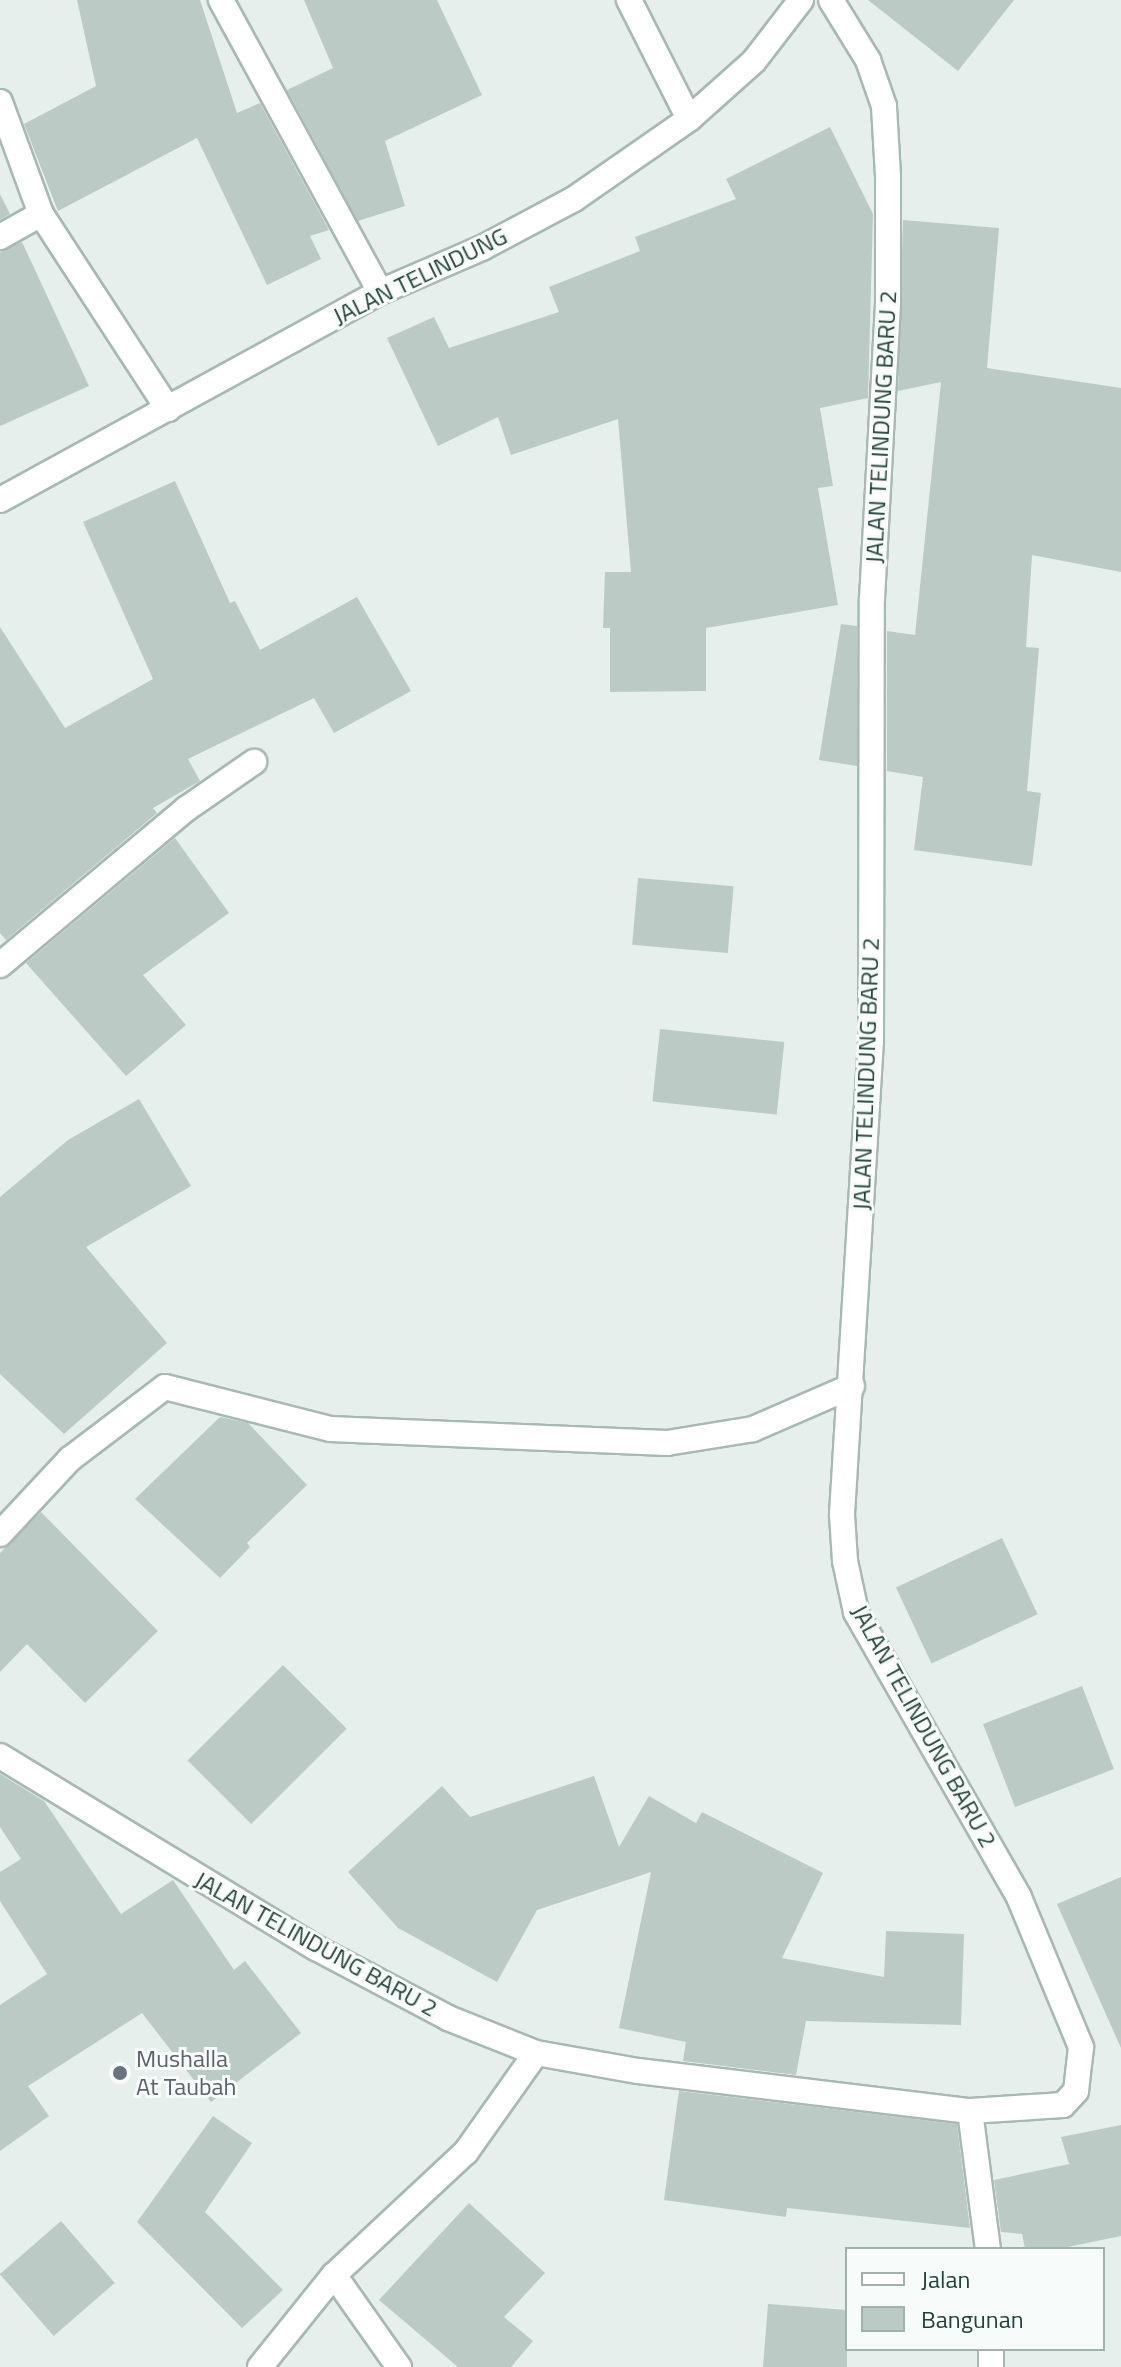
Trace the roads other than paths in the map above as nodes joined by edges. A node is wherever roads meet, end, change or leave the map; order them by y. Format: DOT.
graph roads {
  1 [pos="221,0"];
  2 [pos="629,0"];
  3 [pos="801,0"];
  4 [pos="831,0"];
  5 [pos="0,102"];
  6 [pos="689,119"];
  7 [pos="41,214"];
  8 [pos="0,237"];
  9 [pos="380,292"];
  10 [pos="168,409"];
  11 [pos="0,500"];
  12 [pos="254,762"];
  13 [pos="0,965"];
  14 [pos="852,1386"];
  15 [pos="0,1534"];
  16 [pos="0,1756"];
  17 [pos="536,2053"];
  18 [pos="970,2111"];
  19 [pos="988,2247"];
  20 [pos="334,2275"];
  21 [pos="260,2367"];
  22 [pos="399,2367"];
  1 -- 9 [label="street"];
  2 -- 6 [label="street"];
  3 -- 6 [label="street, JALAN TELINDUNG"];
  4 -- 14 [label="street, JALAN TELINDUNG BARU 2"];
  5 -- 7 [label="street"];
  6 -- 9 [label="street, JALAN TELINDUNG"];
  7 -- 8 [label="street"];
  7 -- 10 [label="street"];
  9 -- 10 [label="street, JALAN TELINDUNG"];
  10 -- 11 [label="street, JALAN TELINDUNG"];
  12 -- 13 [label="street"];
  14 -- 15 [label="street"];
  14 -- 18 [label="street, JALAN TELINDUNG BARU 2"];
  16 -- 17 [label="street, JALAN TELINDUNG BARU 2"];
  17 -- 18 [label="street, JALAN TELINDUNG BARU 2"];
  17 -- 20 [label="street"];
  18 -- 19 [label="street"];
  20 -- 21 [label="street"];
  20 -- 22 [label="street"];
}
